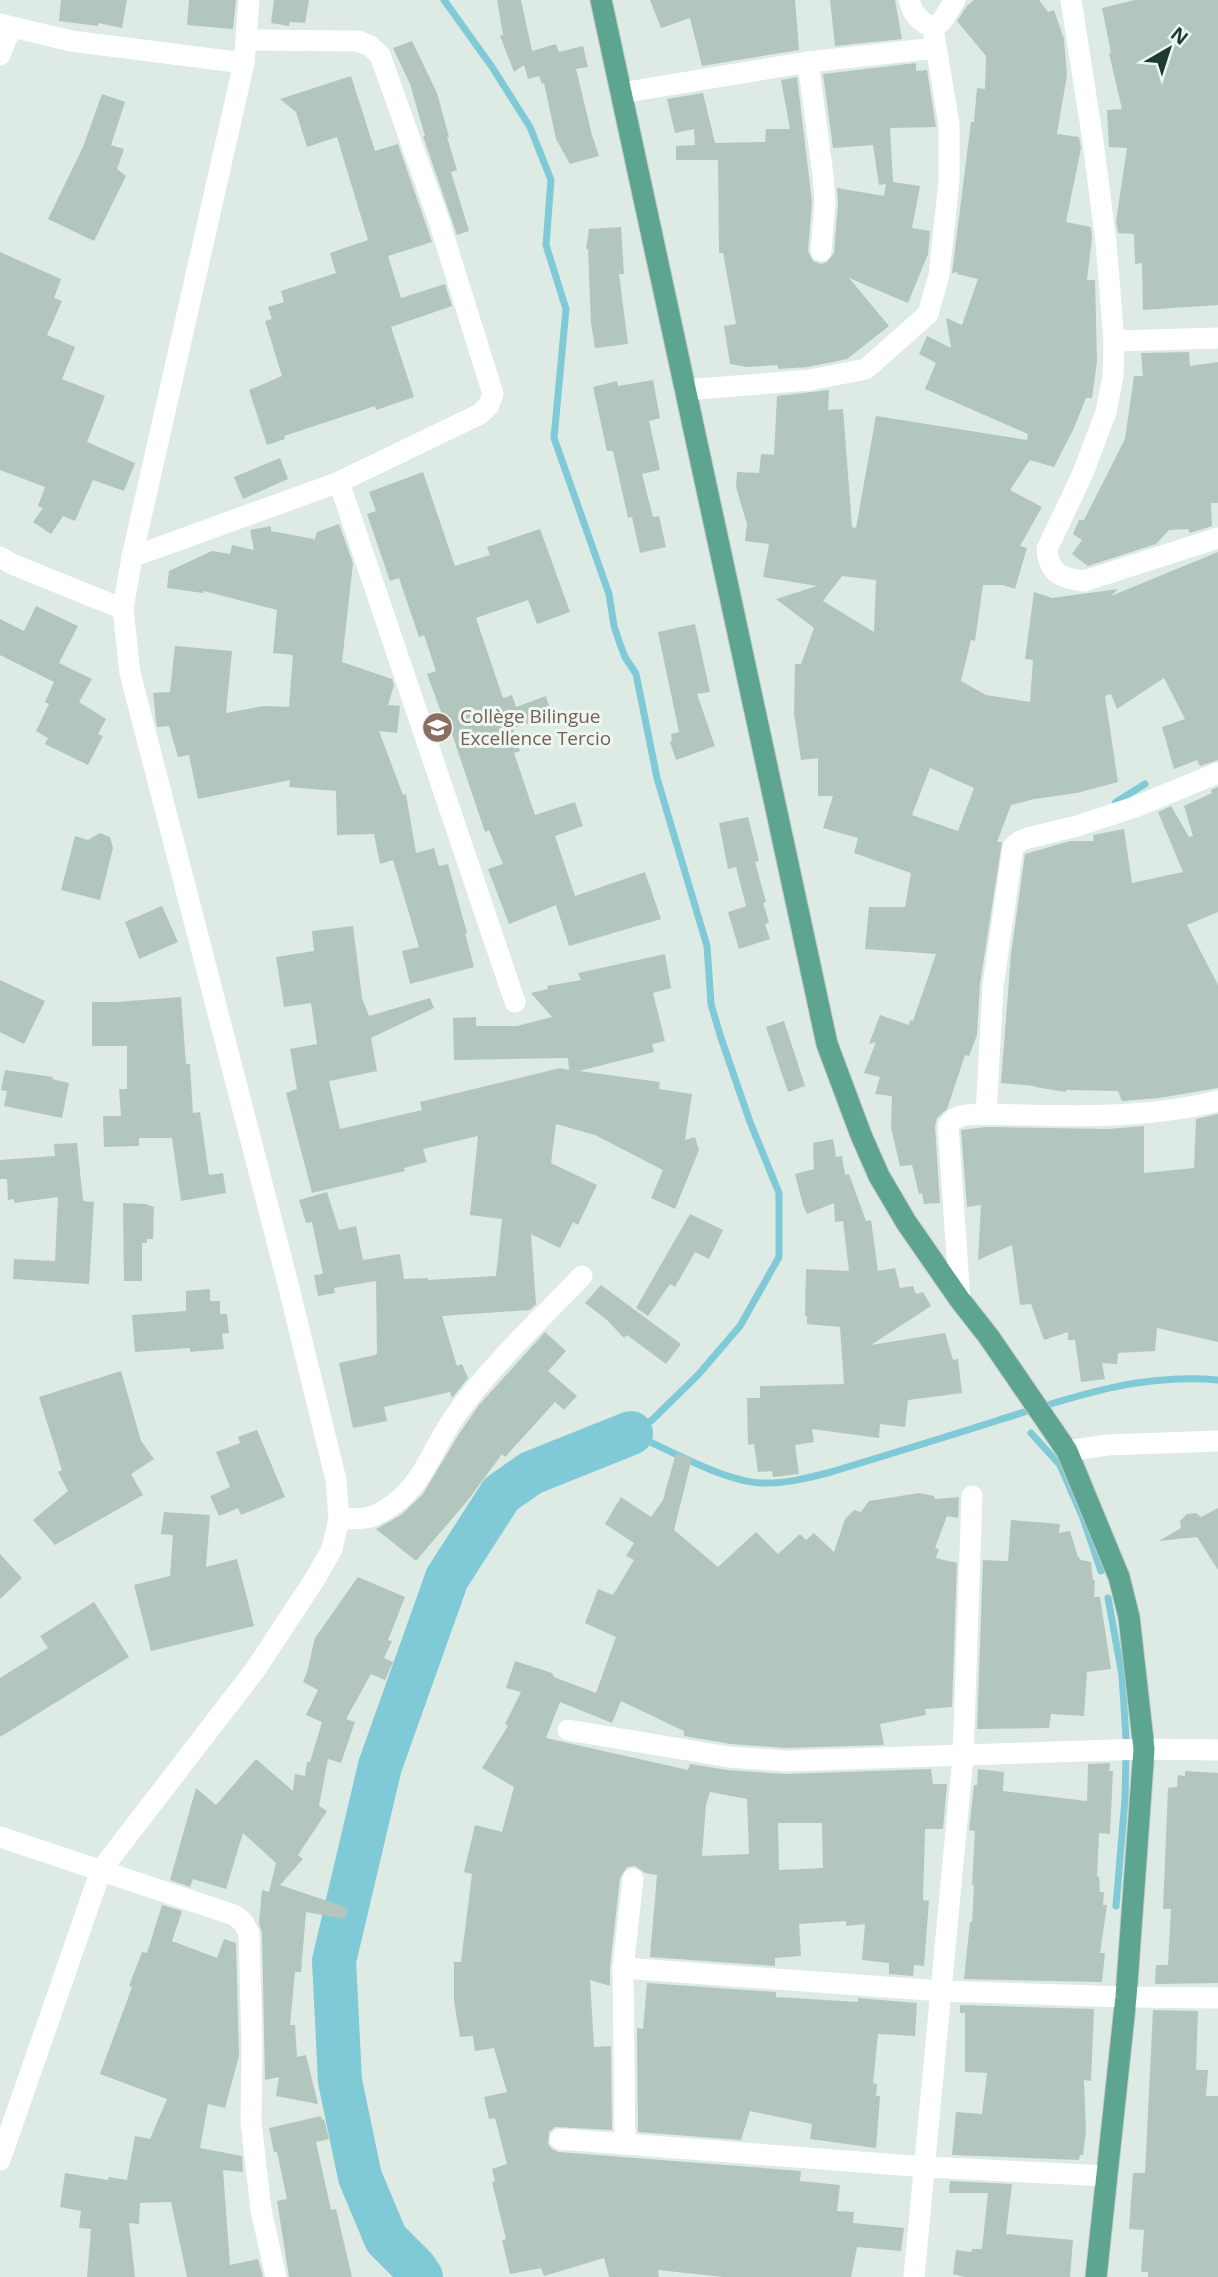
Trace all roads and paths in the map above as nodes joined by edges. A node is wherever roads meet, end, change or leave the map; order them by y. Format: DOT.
graph roads {
  1 [pos="249,0"];
  2 [pos="601,0"];
  3 [pos="909,0"];
  4 [pos="955,0"];
  5 [pos="1070,0"];
  6 [pos="5,26"];
  7 [pos="934,38"];
  8 [pos="247,40"];
  9 [pos="0,55"];
  10 [pos="244,62"];
  11 [pos="808,62"];
  12 [pos="621,93"];
  13 [pos="821,251"];
  14 [pos="1218,338"];
  15 [pos="1114,341"];
  16 [pos="685,390"];
  17 [pos="339,482"];
  18 [pos="1218,538"];
  19 [pos="0,557"];
  20 [pos="132,557"];
  21 [pos="123,609"];
  22 [pos="1218,773"];
  23 [pos="514,1002"];
  24 [pos="1218,1101"];
  25 [pos="986,1114"];
  26 [pos="582,1276"];
  27 [pos="960,1300"];
  28 [pos="1218,1441"];
  29 [pos="1061,1443"];
  30 [pos="972,1496"];
  31 [pos="339,1519"];
  32 [pos="568,1730"];
  33 [pos="1144,1749"];
  34 [pos="1218,1750"];
  35 [pos="963,1757"];
  36 [pos="0,1837"];
  37 [pos="102,1870"];
  38 [pos="633,1879"];
  39 [pos="623,1968"];
  40 [pos="942,1992"];
  41 [pos="1126,1997"];
  42 [pos="1218,1998"];
  43 [pos="560,2139"];
  44 [pos="625,2144"];
  45 [pos="0,2160"];
  46 [pos="926,2167"];
  47 [pos="1107,2176"];
  48 [pos="276,2277"];
  49 [pos="914,2277"];
  50 [pos="1096,2277"];
  1 -- 8 [label="street"];
  2 -- 12 [label="main road"];
  3 -- 7 [label="street"];
  4 -- 7 [label="street"];
  5 -- 15 [label="street"];
  6 -- 9 [label="street"];
  6 -- 10 [label="street"];
  7 -- 11 [label="street"];
  7 -- 16 [label="street"];
  8 -- 10 [label="street"];
  8 -- 17 [label="street"];
  10 -- 20 [label="street"];
  11 -- 12 [label="street"];
  11 -- 13 [label="street"];
  12 -- 16 [label="main road"];
  14 -- 15 [label="street"];
  15 -- 18 [label="street"];
  16 -- 27 [label="main road"];
  17 -- 20 [label="street"];
  17 -- 23 [label="street"];
  19 -- 21 [label="street"];
  20 -- 21 [label="street"];
  21 -- 31 [label="street"];
  22 -- 25 [label="street"];
  24 -- 25 [label="street"];
  25 -- 27 [label="street"];
  26 -- 31 [label="street"];
  27 -- 29 [label="main road"];
  28 -- 29 [label="street"];
  29 -- 33 [label="main road"];
  30 -- 35 [label="street"];
  31 -- 37 [label="street"];
  32 -- 35 [label="street"];
  33 -- 34 [label="street"];
  33 -- 35 [label="street"];
  33 -- 41 [label="main road"];
  35 -- 40 [label="street"];
  36 -- 37 [label="street"];
  37 -- 45 [label="street"];
  37 -- 48 [label="street"];
  38 -- 39 [label="street"];
  39 -- 40 [label="street"];
  39 -- 44 [label="street"];
  40 -- 41 [label="street"];
  40 -- 46 [label="street"];
  41 -- 42 [label="street"];
  41 -- 47 [label="main road"];
  43 -- 44 [label="street"];
  44 -- 46 [label="street"];
  46 -- 47 [label="street"];
  46 -- 49 [label="street"];
  47 -- 50 [label="main road"];
}
